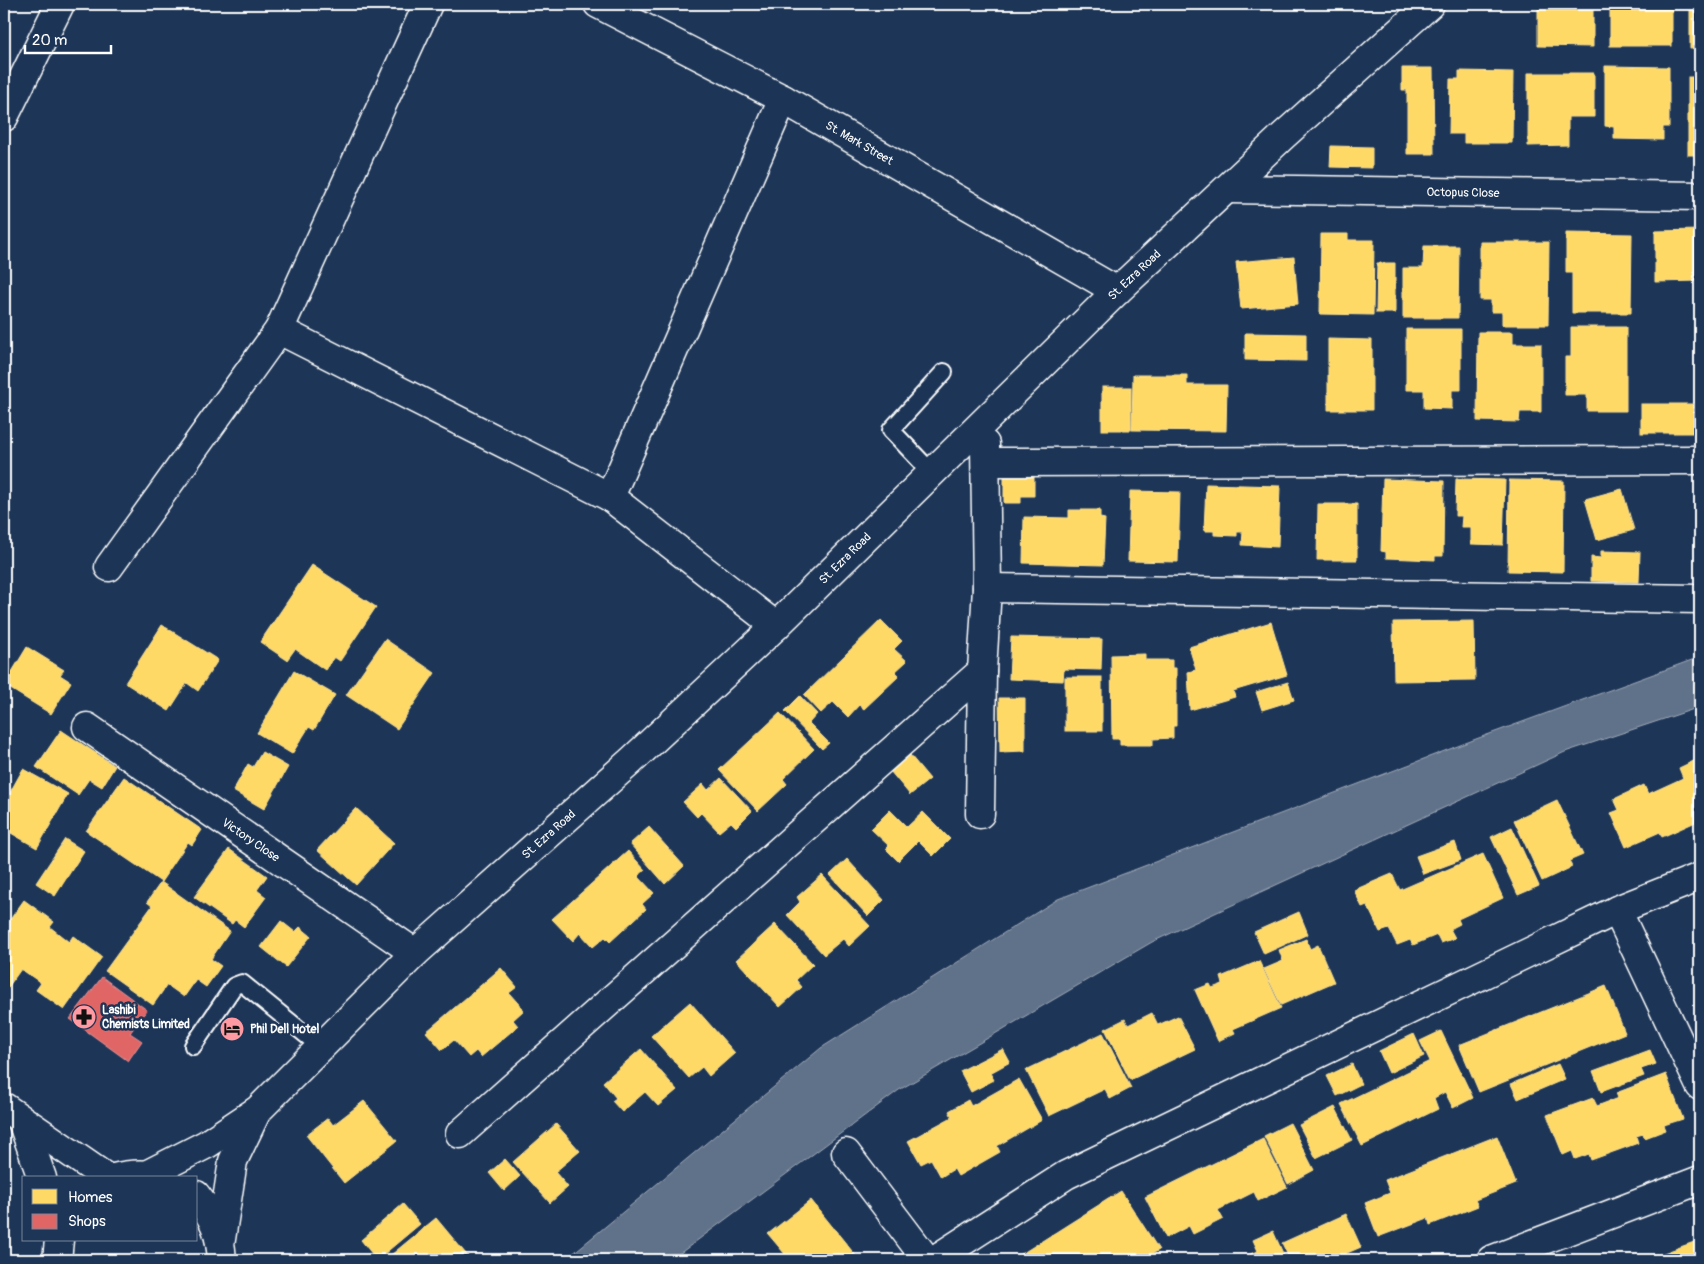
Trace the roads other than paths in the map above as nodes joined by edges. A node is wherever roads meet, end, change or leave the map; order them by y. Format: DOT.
graph roads {
  1 [pos="60,4"];
  2 [pos="428,4"];
  3 [pos="598,4"];
  4 [pos="1430,4"];
  5 [pos="783,99"];
  6 [pos="4,117"];
  7 [pos="1227,189"];
  8 [pos="1700,196"];
  9 [pos="1116,291"];
  10 [pos="278,330"];
  11 [pos="944,372"];
  12 [pos="984,423"];
  13 [pos="1700,460"];
  14 [pos="987,462"];
  15 [pos="932,473"];
  16 [pos="610,497"];
  17 [pos="109,567"];
  18 [pos="988,588"];
  19 [pos="1700,600"];
  20 [pos="776,626"];
  21 [pos="982,671"];
  22 [pos="87,726"];
  23 [pos="980,814"];
  24 [pos="1700,877"];
  25 [pos="1617,910"];
  26 [pos="415,953"];
  27 [pos="193,1046"];
  28 [pos="321,1047"];
  29 [pos="1700,1086"];
  30 [pos="258,1110"];
  31 [pos="13,1114"];
  32 [pos="460,1134"];
  33 [pos="846,1153"];
  34 [pos="41,1176"];
  35 [pos="104,1176"];
  36 [pos="122,1176"];
  37 [pos="157,1176"];
  38 [pos="1700,1180"];
  39 [pos="198,1198"];
  40 [pos="59,1242"];
  41 [pos="222,1250"];
  42 [pos="57,1260"];
  43 [pos="927,1260"];
  44 [pos="934,1260"];
  45 [pos="1491,1260"];
  1 -- 6 [label="street"];
  2 -- 10 [label="street"];
  3 -- 5 [label="street, St. Mark Street"];
  4 -- 7 [label="street, St. Ezra Road"];
  5 -- 9 [label="street, St. Mark Street"];
  5 -- 16 [label="street"];
  7 -- 8 [label="street, Octopus Close"];
  7 -- 9 [label="street, St. Ezra Road"];
  9 -- 12 [label="street, St. Ezra Road"];
  10 -- 16 [label="street"];
  10 -- 17 [label="street"];
  11 -- 15 [label="lane"];
  12 -- 14 [label="street"];
  12 -- 15 [label="street, St. Ezra Road"];
  13 -- 14 [label="street"];
  14 -- 18 [label="street"];
  15 -- 20 [label="street, St. Ezra Road"];
  16 -- 20 [label="street"];
  18 -- 19 [label="street"];
  18 -- 21 [label="street"];
  20 -- 26 [label="street, St. Ezra Road"];
  21 -- 23 [label="street"];
  21 -- 32 [label="street"];
  22 -- 26 [label="street, Victory Close"];
  24 -- 25 [label="street"];
  25 -- 29 [label="street"];
  25 -- 44 [label="street"];
  26 -- 28 [label="street, St. Ezra Road"];
  27 -- 28 [label="lane"];
  28 -- 30 [label="street, St. Ezra Road"];
  30 -- 37 [label="street"];
  30 -- 41 [label="street"];
  31 -- 34 [label="street"];
  31 -- 35 [label="street"];
  33 -- 43 [label="street"];
  36 -- 37 [label="street"];
  38 -- 45 [label="street"];
  39 -- 41 [label="street"];
  40 -- 42 [label="street"];
}
